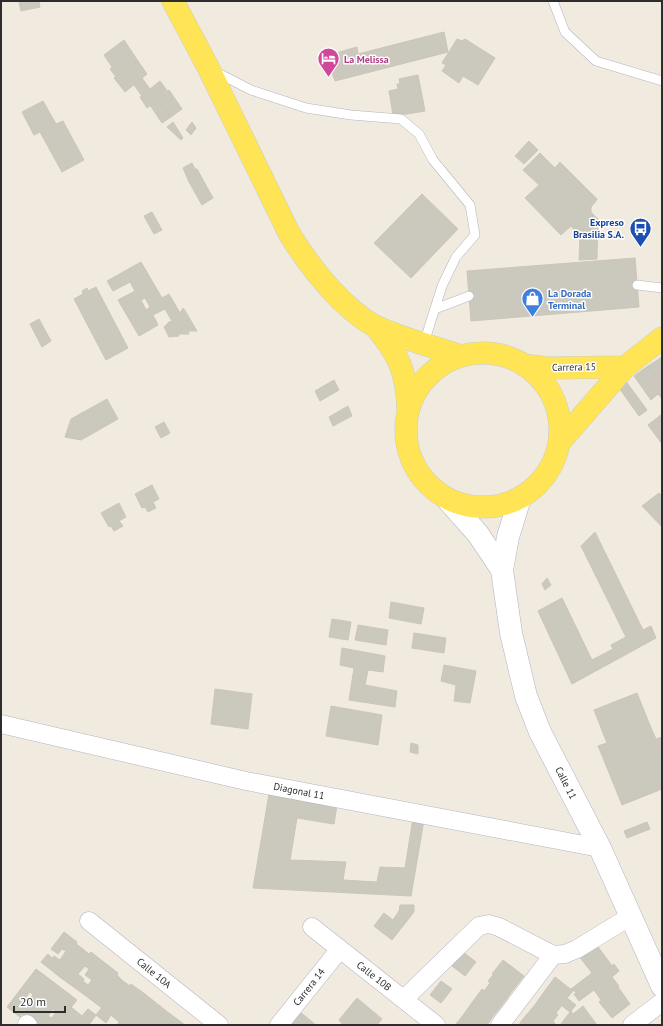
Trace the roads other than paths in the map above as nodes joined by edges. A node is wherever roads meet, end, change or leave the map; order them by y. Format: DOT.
graph roads {
  1 [pos="173,1"];
  2 [pos="553,1"];
  3 [pos="208,67"];
  4 [pos="662,81"];
  5 [pos="637,285"];
  6 [pos="662,288"];
  7 [pos="469,296"];
  8 [pos="435,309"];
  9 [pos="375,326"];
  10 [pos="662,338"];
  11 [pos="424,343"];
  12 [pos="461,356"];
  13 [pos="524,365"];
  14 [pos="625,367"];
  15 [pos="408,412"];
  16 [pos="559,443"];
  17 [pos="446,498"];
  18 [pos="520,498"];
  19 [pos="502,570"];
  20 [pos="1,724"];
  21 [pos="600,848"];
  22 [pos="631,916"];
  23 [pos="90,921"];
  24 [pos="312,927"];
  25 [pos="340,949"];
  26 [pos="553,955"];
  27 [pos="662,986"];
  28 [pos="404,999"];
  29 [pos="662,1002"];
  30 [pos="219,1025"];
  31 [pos="279,1025"];
  32 [pos="436,1025"];
  33 [pos="500,1025"];
  34 [pos="632,1025"];
  1 -- 3 [label="main road"];
  2 -- 4 [label="lane"];
  3 -- 8 [label="lane"];
  3 -- 9 [label="main road"];
  5 -- 6 [label="lane"];
  7 -- 8 [label="lane"];
  8 -- 11 [label="lane"];
  9 -- 11 [label="main road"];
  9 -- 15 [label="main road"];
  10 -- 14 [label="main road"];
  11 -- 12 [label="main road"];
  12 -- 13 [label="main road"];
  12 -- 15 [label="main road"];
  13 -- 14 [label="main road, Carrera 15"];
  13 -- 16 [label="main road"];
  14 -- 16 [label="main road"];
  15 -- 17 [label="main road"];
  16 -- 18 [label="main road"];
  17 -- 18 [label="main road"];
  17 -- 19 [label="main road, Calle 11"];
  18 -- 19 [label="main road, Calle 11"];
  19 -- 21 [label="main road, Calle 11"];
  20 -- 21 [label="street, Diagonal 11"];
  21 -- 22 [label="main road, Calle 11"];
  22 -- 26 [label="street"];
  22 -- 27 [label="main road, Calle 11"];
  23 -- 30 [label="street, Calle 10A"];
  24 -- 25 [label="street, Calle 10B"];
  25 -- 28 [label="street, Calle 10B"];
  25 -- 31 [label="street, Carrera 14"];
  26 -- 28 [label="street"];
  26 -- 33 [label="street"];
  28 -- 32 [label="street, Calle 10B"];
  29 -- 34 [label="street"];
}
